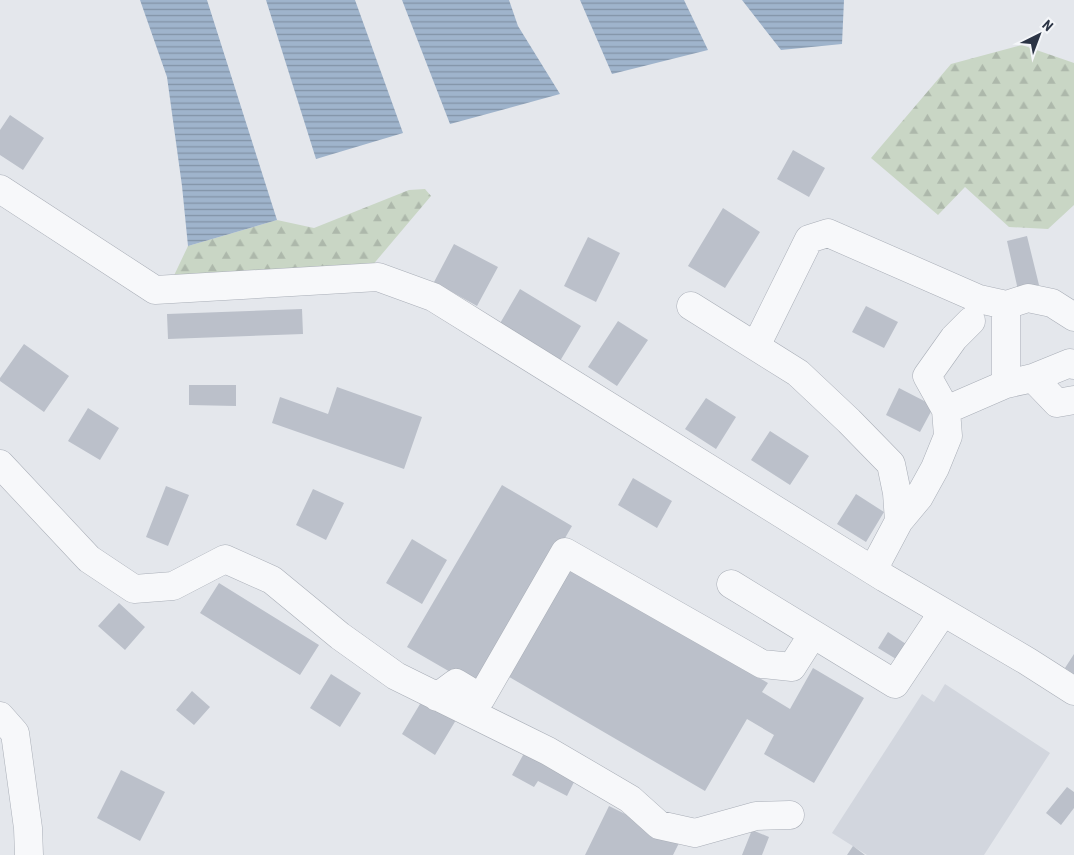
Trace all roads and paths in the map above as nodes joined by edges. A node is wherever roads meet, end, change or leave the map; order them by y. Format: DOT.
graph roads {
  1 [pos="0,189"];
  2 [pos="1006,305"];
  3 [pos="691,306"];
  4 [pos="1074,317"];
  5 [pos="971,321"];
  6 [pos="756,346"];
  7 [pos="1074,365"];
  8 [pos="1033,378"];
  9 [pos="1006,384"];
  10 [pos="1074,400"];
  11 [pos="946,410"];
  12 [pos="0,464"];
  13 [pos="899,521"];
  14 [pos="873,570"];
  15 [pos="731,584"];
  16 [pos="943,612"];
  17 [pos="813,634"];
  18 [pos="1074,691"];
  19 [pos="437,697"];
  20 [pos="0,716"];
  21 [pos="790,815"];
  22 [pos="30,855"];
  1 -- 14 [label="street"];
  2 -- 4 [label="street"];
  2 -- 6 [label="street"];
  2 -- 9 [label="street"];
  3 -- 6 [label="street"];
  5 -- 11 [label="street"];
  6 -- 13 [label="street"];
  7 -- 8 [label="street"];
  8 -- 9 [label="street"];
  8 -- 10 [label="street"];
  9 -- 11 [label="street"];
  11 -- 13 [label="street"];
  12 -- 19 [label="street"];
  13 -- 14 [label="street"];
  14 -- 16 [label="street"];
  15 -- 17 [label="street"];
  16 -- 17 [label="street"];
  16 -- 18 [label="street"];
  17 -- 19 [label="street"];
  19 -- 21 [label="street"];
  20 -- 22 [label="street"];
}
